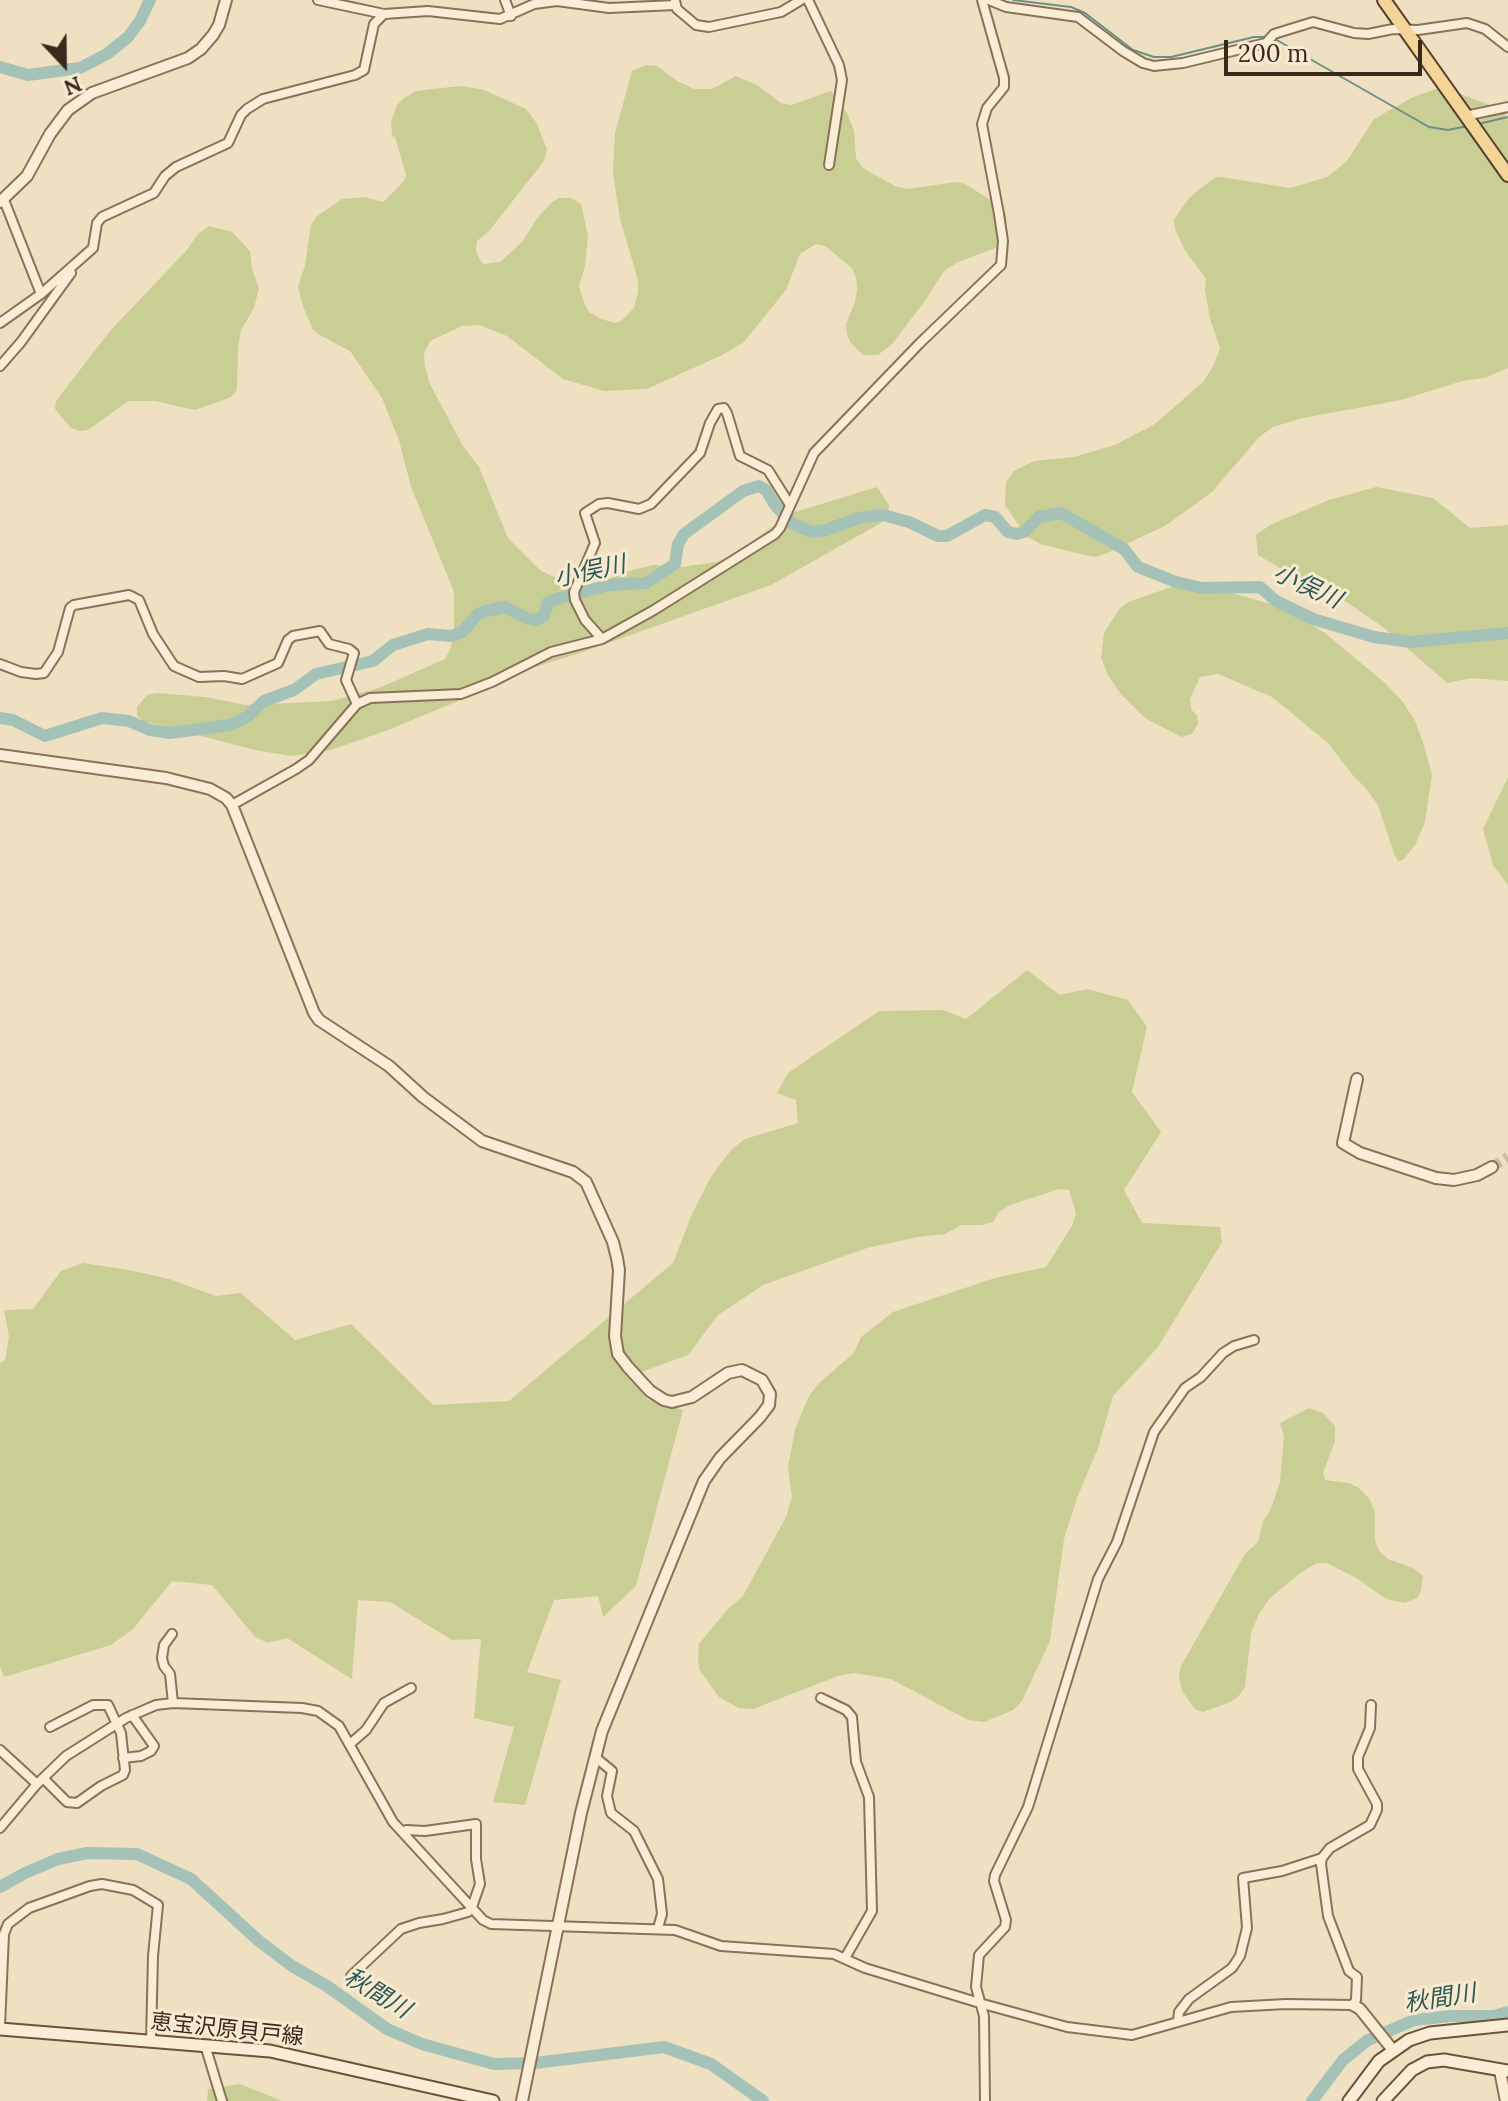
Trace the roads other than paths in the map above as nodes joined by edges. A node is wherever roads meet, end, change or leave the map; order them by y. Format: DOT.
graph roads {
  1 [pos="226,0"];
  2 [pos="318,0"];
  3 [pos="505,0"];
  4 [pos="801,0"];
  5 [pos="808,0"];
  6 [pos="982,0"];
  7 [pos="989,0"];
  8 [pos="1384,0"];
  9 [pos="333,2"];
  10 [pos="675,2"];
  11 [pos="384,14"];
  12 [pos="511,16"];
  13 [pos="1404,29"];
  14 [pos="1508,47"];
  15 [pos="1508,107"];
  16 [pos="1469,122"];
  17 [pos="829,165"];
  18 [pos="1508,175"];
  19 [pos="2,201"];
  20 [pos="76,265"];
  21 [pos="41,294"];
  22 [pos="0,323"];
  23 [pos="0,366"];
  24 [pos="790,505"];
  25 [pos="602,639"];
  26 [pos="0,664"];
  27 [pos="357,704"];
  28 [pos="0,755"];
  29 [pos="232,805"];
  30 [pos="1357,1079"];
  31 [pos="1492,1167"];
  32 [pos="1254,1340"];
  33 [pos="172,1634"];
  34 [pos="411,1688"];
  35 [pos="821,1698"];
  36 [pos="173,1703"];
  37 [pos="1371,1705"];
  38 [pos="132,1715"];
  39 [pos="116,1725"];
  40 [pos="50,1727"];
  41 [pos="350,1744"];
  42 [pos="0,1750"];
  43 [pos="595,1757"];
  44 [pos="123,1758"];
  45 [pos="40,1781"];
  46 [pos="0,1828"];
  47 [pos="402,1832"];
  48 [pos="1322,1858"];
  49 [pos="472,1907"];
  50 [pos="558,1927"];
  51 [pos="658,1928"];
  52 [pos="845,1958"];
  53 [pos="351,1976"];
  54 [pos="983,2004"];
  55 [pos="1353,2005"];
  56 [pos="1178,2020"];
  57 [pos="1508,2025"];
  58 [pos="0,2028"];
  59 [pos="151,2041"];
  60 [pos="205,2045"];
  61 [pos="1389,2045"];
  62 [pos="1504,2071"];
  63 [pos="985,2099"];
  64 [pos="222,2101"];
  65 [pos="493,2101"];
  66 [pos="522,2101"];
  67 [pos="1349,2101"];
  68 [pos="1383,2101"];
  69 [pos="1506,2101"];
  1 -- 19 [label="street"];
  2 -- 9 [label="street"];
  3 -- 12 [label="street"];
  4 -- 10 [label="street"];
  5 -- 17 [label="street"];
  6 -- 24 [label="street"];
  7 -- 13 [label="street"];
  8 -- 13 [label="main road"];
  9 -- 11 [label="street"];
  10 -- 12 [label="street"];
  11 -- 12 [label="street"];
  11 -- 20 [label="street"];
  13 -- 14 [label="street"];
  13 -- 16 [label="main road"];
  15 -- 16 [label="street"];
  16 -- 18 [label="main road"];
  19 -- 21 [label="street"];
  20 -- 21 [label="street"];
  20 -- 23 [label="street"];
  21 -- 22 [label="street"];
  24 -- 25 [label="street"];
  24 -- 25 [label="street"];
  25 -- 27 [label="street"];
  26 -- 27 [label="street"];
  27 -- 29 [label="street"];
  28 -- 29 [label="street"];
  29 -- 43 [label="street"];
  30 -- 31 [label="street"];
  32 -- 54 [label="street"];
  33 -- 36 [label="street"];
  34 -- 41 [label="street"];
  35 -- 52 [label="street"];
  36 -- 38 [label="street"];
  36 -- 41 [label="street"];
  37 -- 48 [label="street"];
  38 -- 39 [label="street"];
  38 -- 44 [label="street"];
  39 -- 40 [label="street"];
  39 -- 44 [label="street"];
  39 -- 45 [label="street"];
  41 -- 47 [label="street"];
  42 -- 45 [label="street"];
  43 -- 50 [label="street"];
  43 -- 51 [label="street"];
  44 -- 45 [label="street"];
  45 -- 46 [label="street"];
  47 -- 49 [label="street"];
  47 -- 49 [label="street"];
  48 -- 55 [label="street"];
  48 -- 56 [label="street"];
  49 -- 50 [label="street"];
  49 -- 53 [label="street"];
  50 -- 51 [label="street"];
  50 -- 66 [label="street"];
  51 -- 52 [label="street"];
  52 -- 54 [label="street"];
  54 -- 56 [label="street"];
  54 -- 63 [label="street"];
  55 -- 56 [label="street"];
  55 -- 61 [label="street"];
  57 -- 61 [label="main road"];
  58 -- 59 [label="main road, 恵宝沢原貝戸線"];
  58 -- 59 [label="street"];
  59 -- 60 [label="main road, 恵宝沢原貝戸線"];
  60 -- 64 [label="street"];
  60 -- 65 [label="main road, 恵宝沢原貝戸線"];
  61 -- 67 [label="main road"];
  62 -- 68 [label="main road"];
  62 -- 69 [label="street"];
}
